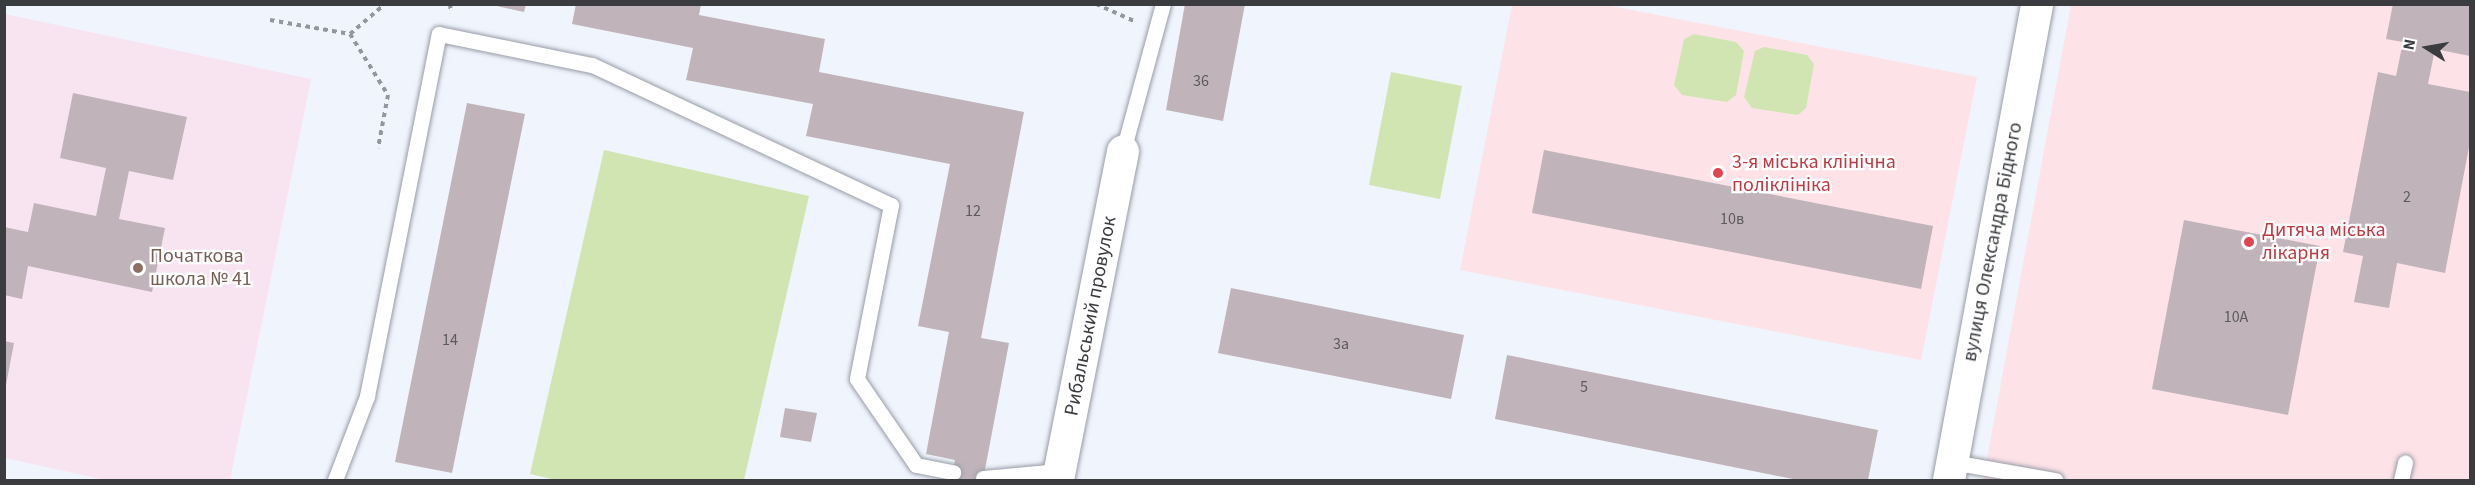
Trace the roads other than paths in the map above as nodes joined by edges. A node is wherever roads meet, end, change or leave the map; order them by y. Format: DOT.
graph roads {
  1 [pos="1162,4"];
  2 [pos="2037,4"];
  3 [pos="1123,151"];
  4 [pos="2404,462"];
  5 [pos="1951,471"];
  6 [pos="953,472"];
  7 [pos="922,474"];
  8 [pos="1059,476"];
  9 [pos="983,478"];
  10 [pos="335,480"];
  11 [pos="2055,480"];
  12 [pos="2401,480"];
  1 -- 3 [label="lane"];
  2 -- 5 [label="street, вулиця Олександра Бідного"];
  3 -- 8 [label="street, Рибальський провулок"];
  4 -- 12 [label="lane"];
  5 -- 11 [label="lane"];
  6 -- 7 [label="lane"];
  7 -- 10 [label="lane"];
  8 -- 9 [label="lane"];
}
